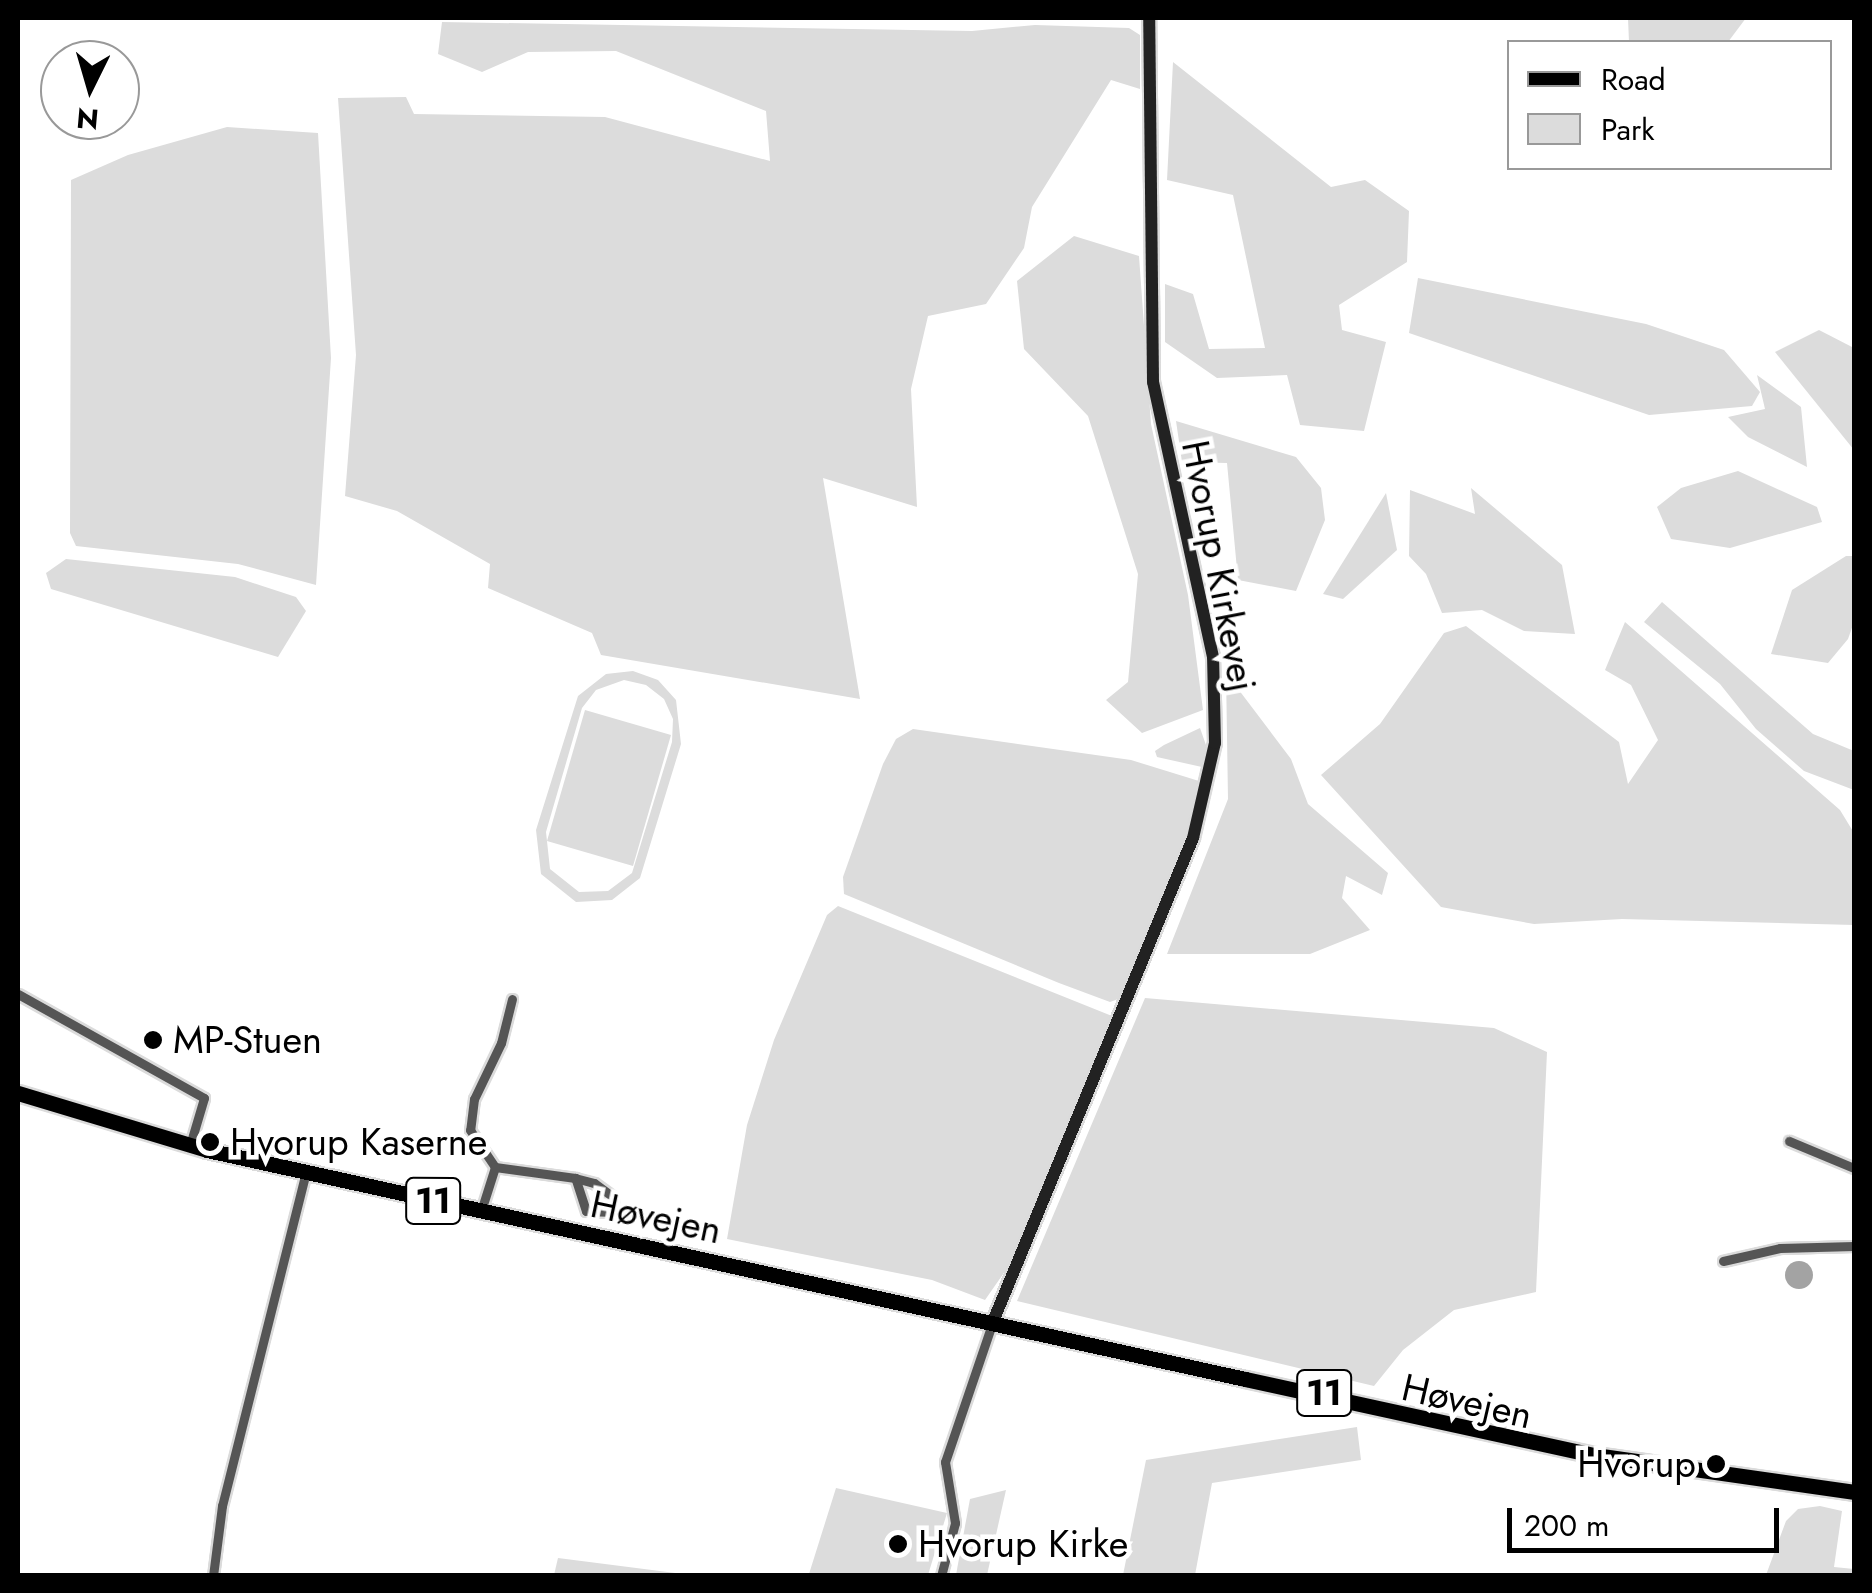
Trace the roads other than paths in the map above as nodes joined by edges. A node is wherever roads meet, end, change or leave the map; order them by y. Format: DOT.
graph roads {
  1 [pos="1149,18"];
  2 [pos="18,994"];
  3 [pos="512,998"];
  4 [pos="18,1093"];
  5 [pos="1788,1140"];
  6 [pos="190,1145"];
  7 [pos="495,1167"];
  8 [pos="1854,1168"];
  9 [pos="306,1172"];
  10 [pos="575,1178"];
  11 [pos="482,1212"];
  12 [pos="1854,1246"];
  13 [pos="1723,1261"];
  14 [pos="992,1324"];
  15 [pos="1245,1380"];
  16 [pos="1854,1492"];
  17 [pos="1854,1501"];
  18 [pos="213,1576"];
  19 [pos="941,1576"];
  1 -- 14 [label="street, Hvorup Kirkevej"];
  2 -- 6 [label="street"];
  3 -- 7 [label="street"];
  4 -- 6 [label="main road, Høvejen / 11"];
  5 -- 8 [label="street"];
  6 -- 9 [label="main road, Høvejen / 11"];
  7 -- 10 [label="street"];
  7 -- 11 [label="street"];
  9 -- 11 [label="main road, Høvejen / 11"];
  9 -- 18 [label="street"];
  10 -- 10 [label="street"];
  11 -- 14 [label="main road, Høvejen / 11"];
  12 -- 13 [label="street"];
  14 -- 15 [label="main road, Høvejen / 11"];
  14 -- 19 [label="street"];
  15 -- 16 [label="main road, Høvejen / 11"];
  15 -- 17 [label="main road, Høvejen / 11"];
}
